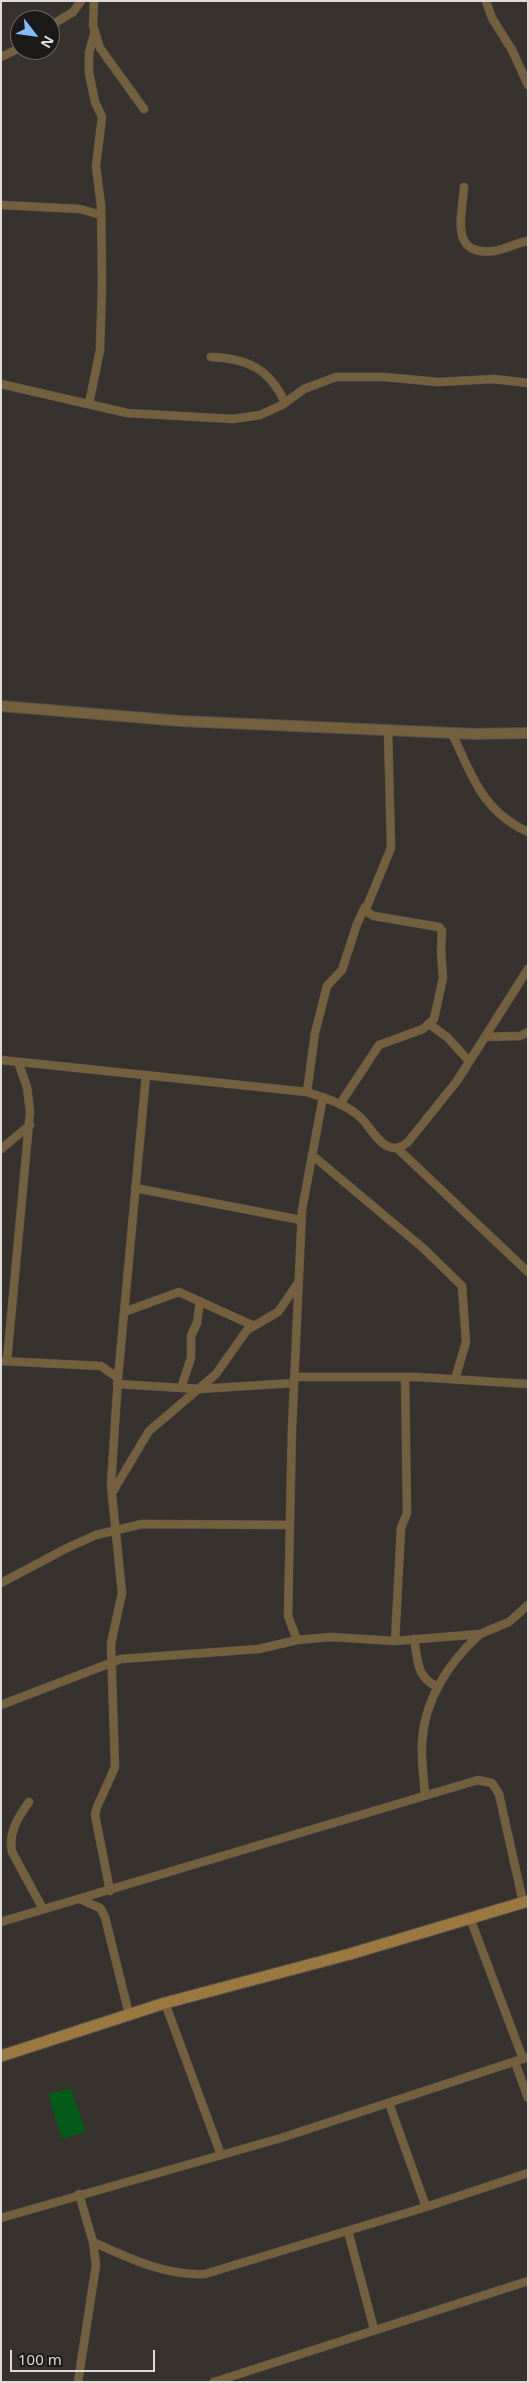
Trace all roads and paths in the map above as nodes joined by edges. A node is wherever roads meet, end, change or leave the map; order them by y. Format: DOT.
graph roads {
  1 [pos="81,1"];
  2 [pos="100,1"];
  3 [pos="486,1"];
  4 [pos="94,5"];
  5 [pos="60,20"];
  6 [pos="95,31"];
  7 [pos="528,85"];
  8 [pos="144,109"];
  9 [pos="464,187"];
  10 [pos="1,205"];
  11 [pos="101,215"];
  12 [pos="528,241"];
  13 [pos="211,358"];
  14 [pos="528,383"];
  15 [pos="1,384"];
  16 [pos="285,403"];
  17 [pos="89,404"];
  18 [pos="1,706"];
  19 [pos="388,730"];
  20 [pos="452,733"];
  21 [pos="528,733"];
  22 [pos="528,832"];
  23 [pos="366,907"];
  24 [pos="528,969"];
  25 [pos="429,1024"];
  26 [pos="528,1032"];
  27 [pos="485,1037"];
  28 [pos="1,1060"];
  29 [pos="470,1061"];
  30 [pos="18,1062"];
  31 [pos="146,1075"];
  32 [pos="307,1092"];
  33 [pos="323,1097"];
  34 [pos="340,1104"];
  35 [pos="30,1126"];
  36 [pos="397,1148"];
  37 [pos="1,1149"];
  38 [pos="312,1155"];
  39 [pos="135,1188"];
  40 [pos="301,1220"];
  41 [pos="528,1272"];
  42 [pos="298,1283"];
  43 [pos="200,1301"];
  44 [pos="124,1312"];
  45 [pos="254,1326"];
  46 [pos="4,1361"];
  47 [pos="405,1377"];
  48 [pos="455,1379"];
  49 [pos="294,1380"];
  50 [pos="117,1381"];
  51 [pos="528,1384"];
  52 [pos="181,1388"];
  53 [pos="199,1389"];
  54 [pos="111,1495"];
  55 [pos="290,1525"];
  56 [pos="114,1529"];
  57 [pos="1,1583"];
  58 [pos="528,1605"];
  59 [pos="480,1634"];
  60 [pos="414,1639"];
  61 [pos="296,1640"];
  62 [pos="395,1641"];
  63 [pos="113,1661"];
  64 [pos="438,1687"];
  65 [pos="1,1705"];
  66 [pos="425,1796"];
  67 [pos="29,1802"];
  68 [pos="106,1892"];
  69 [pos="82,1900"];
  70 [pos="525,1902"];
  71 [pos="43,1909"];
  72 [pos="103,1911"];
  73 [pos="470,1918"];
  74 [pos="1,1922"];
  75 [pos="165,2003"];
  76 [pos="129,2014"];
  77 [pos="1,2056"];
  78 [pos="522,2059"];
  79 [pos="528,2098"];
  80 [pos="389,2102"];
  81 [pos="221,2155"];
  82 [pos="528,2173"];
  83 [pos="78,2194"];
  84 [pos="426,2207"];
  85 [pos="1,2218"];
  86 [pos="348,2231"];
  87 [pos="94,2242"];
  88 [pos="528,2281"];
  89 [pos="374,2329"];
  90 [pos="234,2379"];
  91 [pos="78,2382"];
  92 [pos="214,2382"];
  1 -- 5 [label="street"];
  2 -- 4 [label="street"];
  3 -- 7 [label="street"];
  4 -- 6 [label="street"];
  6 -- 8 [label="street"];
  6 -- 11 [label="street"];
  9 -- 12 [label="street"];
  10 -- 11 [label="street"];
  11 -- 17 [label="street"];
  13 -- 16 [label="street"];
  14 -- 16 [label="street"];
  15 -- 17 [label="street"];
  16 -- 17 [label="street"];
  18 -- 19 [label="street"];
  19 -- 20 [label="street"];
  19 -- 23 [label="street"];
  20 -- 21 [label="street"];
  20 -- 22 [label="street"];
  23 -- 25 [label="street"];
  23 -- 32 [label="street"];
  24 -- 27 [label="street"];
  25 -- 29 [label="street"];
  25 -- 34 [label="street"];
  26 -- 27 [label="street"];
  27 -- 29 [label="street"];
  28 -- 30 [label="street"];
  29 -- 36 [label="street"];
  30 -- 31 [label="street"];
  30 -- 35 [label="street"];
  31 -- 32 [label="street"];
  31 -- 39 [label="street"];
  32 -- 33 [label="street"];
  33 -- 34 [label="street"];
  33 -- 38 [label="street"];
  34 -- 36 [label="street"];
  35 -- 37 [label="street"];
  35 -- 46 [label="street"];
  36 -- 41 [label="street"];
  38 -- 40 [label="street"];
  38 -- 48 [label="street"];
  39 -- 40 [label="street"];
  39 -- 44 [label="street"];
  40 -- 42 [label="street"];
  42 -- 45 [label="street"];
  42 -- 49 [label="street"];
  43 -- 44 [label="street"];
  43 -- 45 [label="street"];
  43 -- 52 [label="street"];
  44 -- 50 [label="street"];
  45 -- 53 [label="street"];
  46 -- 50 [label="street"];
  47 -- 48 [label="street"];
  47 -- 49 [label="street"];
  47 -- 62 [label="street"];
  48 -- 51 [label="street"];
  49 -- 53 [label="street"];
  49 -- 55 [label="street"];
  50 -- 52 [label="street"];
  50 -- 54 [label="street"];
  52 -- 53 [label="street"];
  53 -- 54 [label="street"];
  54 -- 56 [label="street"];
  55 -- 56 [label="street"];
  55 -- 61 [label="street"];
  56 -- 57 [label="street"];
  56 -- 63 [label="street"];
  58 -- 59 [label="street"];
  59 -- 60 [label="street"];
  59 -- 64 [label="street"];
  60 -- 62 [label="street"];
  60 -- 64 [label="street"];
  61 -- 62 [label="street"];
  61 -- 63 [label="street"];
  63 -- 65 [label="street"];
  63 -- 68 [label="street"];
  64 -- 66 [label="street"];
  66 -- 68 [label="street"];
  66 -- 70 [label="street"];
  67 -- 71 [label="street"];
  68 -- 69 [label="street"];
  68 -- 72 [label="street"];
  69 -- 71 [label="street"];
  69 -- 72 [label="street"];
  70 -- 73 [label="main road"];
  71 -- 74 [label="street"];
  72 -- 76 [label="street"];
  73 -- 75 [label="main road"];
  73 -- 78 [label="street"];
  75 -- 76 [label="main road"];
  75 -- 81 [label="street"];
  76 -- 77 [label="main road"];
  78 -- 79 [label="street"];
  78 -- 80 [label="street"];
  80 -- 81 [label="street"];
  80 -- 84 [label="street"];
  81 -- 83 [label="street"];
  82 -- 84 [label="street"];
  83 -- 85 [label="street"];
  83 -- 87 [label="street"];
  84 -- 86 [label="street"];
  86 -- 87 [label="street"];
  86 -- 89 [label="street"];
  87 -- 91 [label="street"];
  88 -- 89 [label="street"];
  89 -- 90 [label="street"];
  90 -- 92 [label="street"];
}
